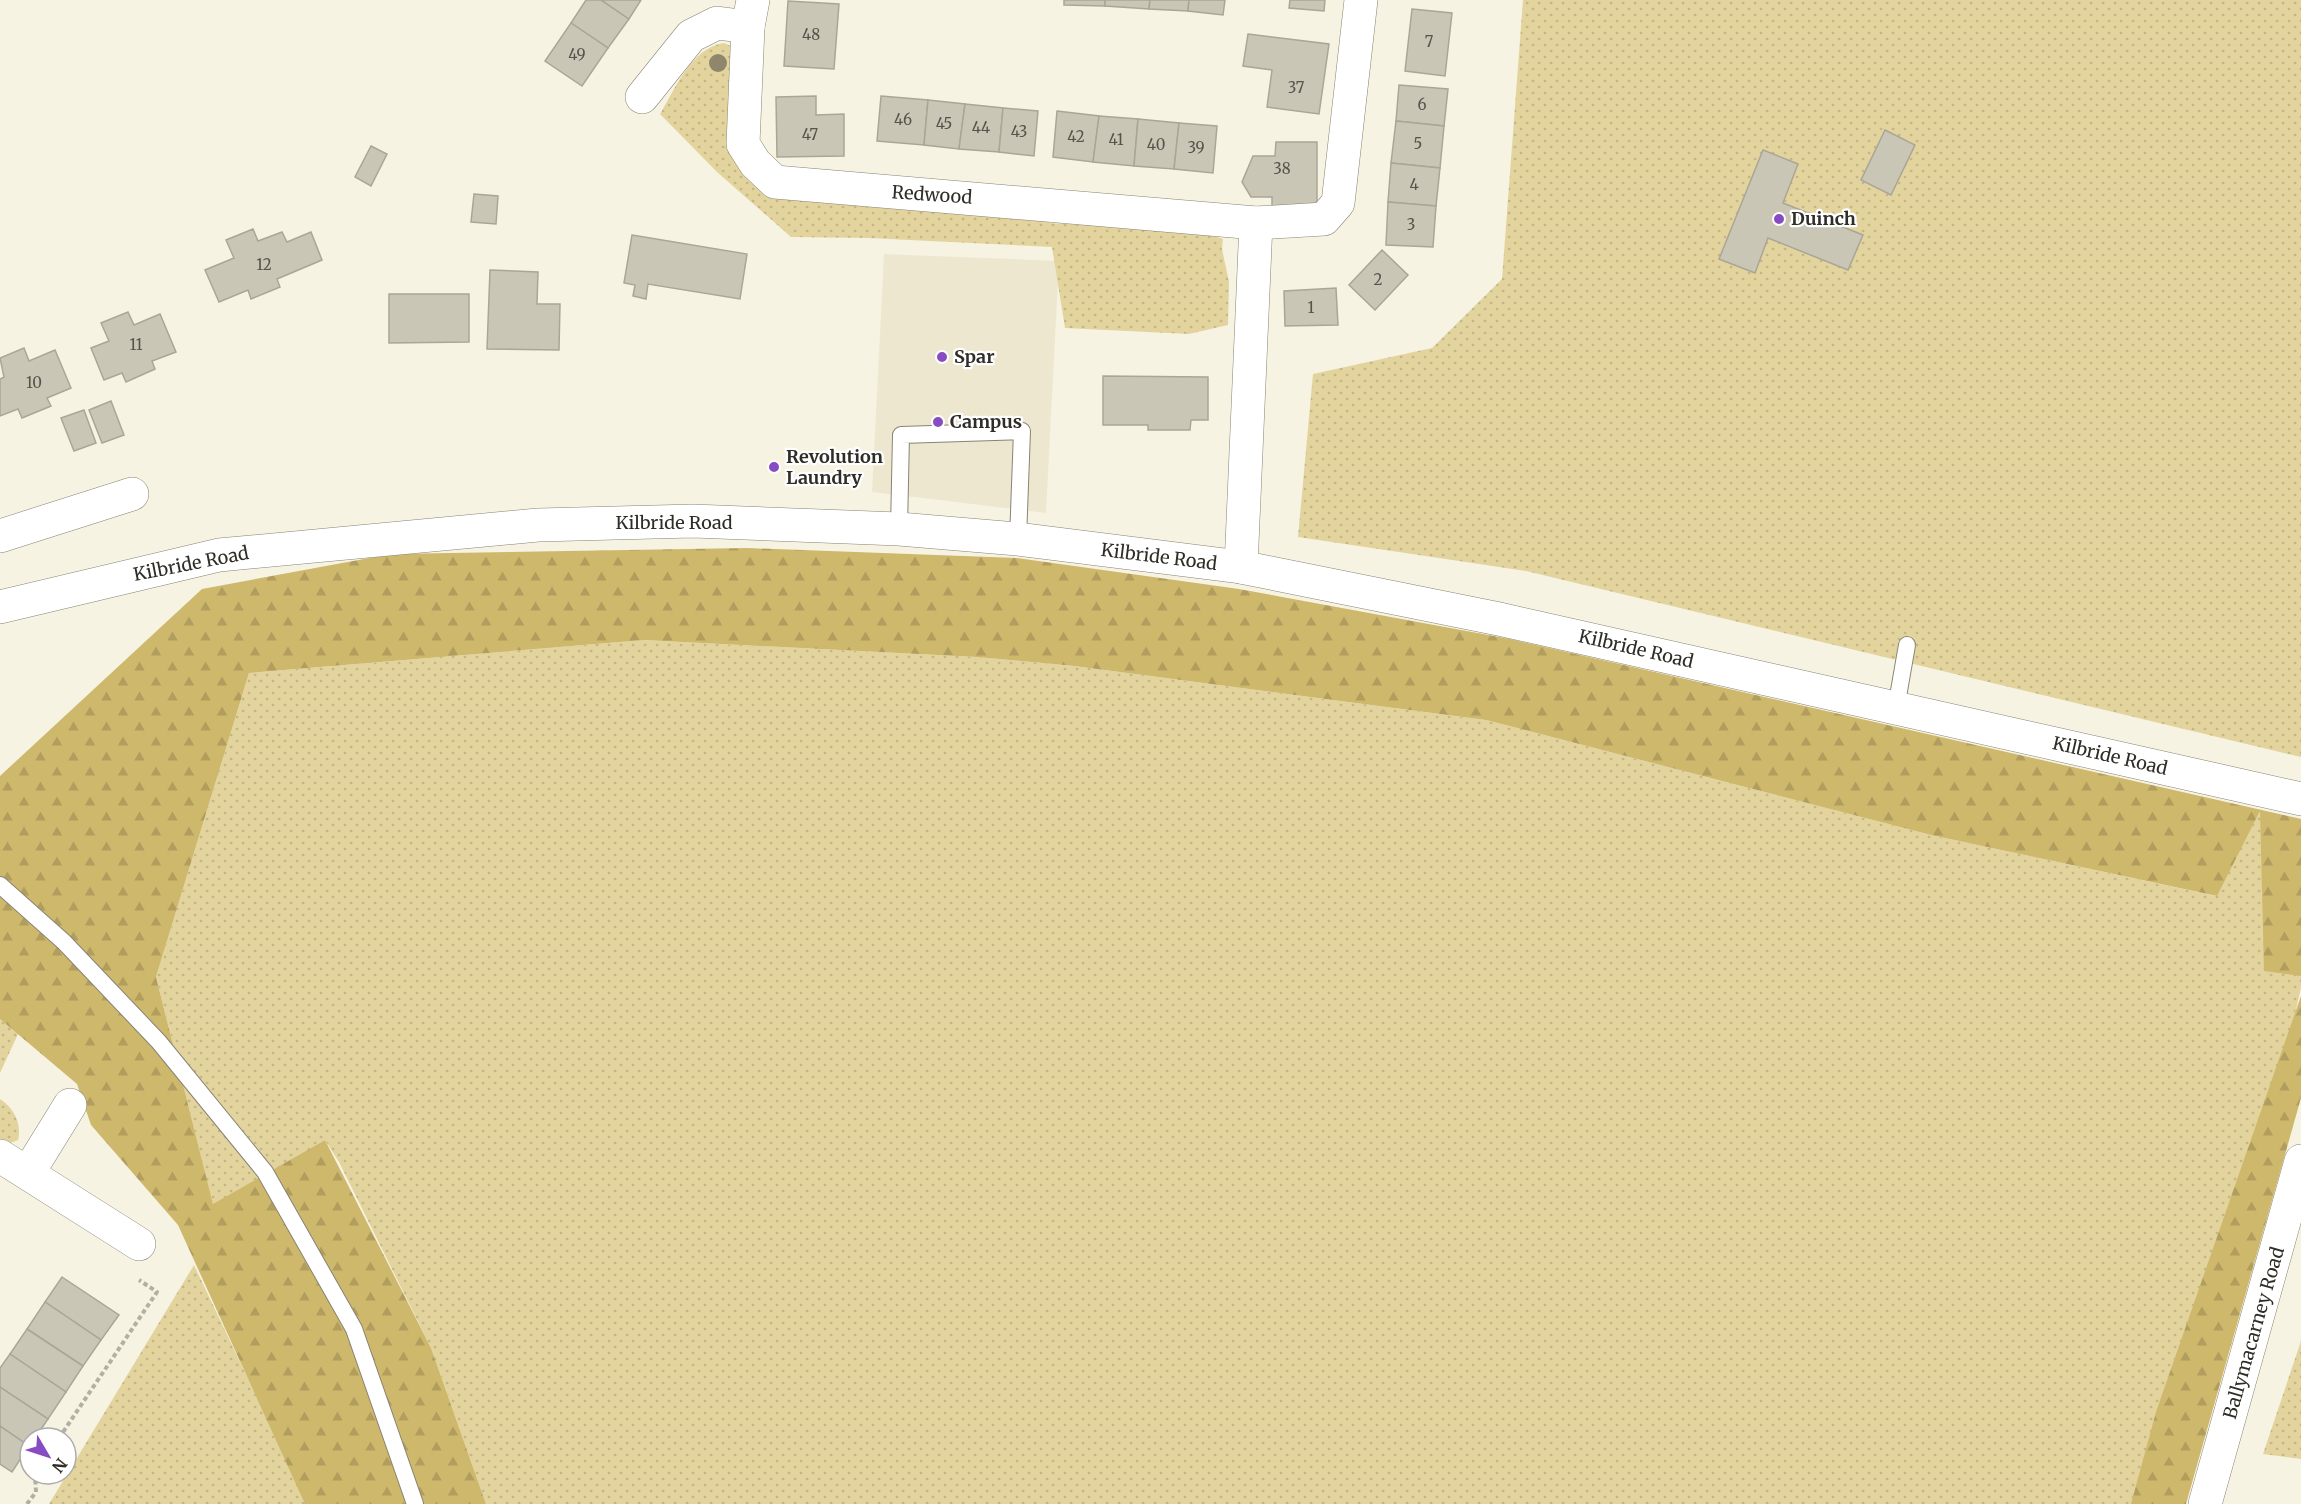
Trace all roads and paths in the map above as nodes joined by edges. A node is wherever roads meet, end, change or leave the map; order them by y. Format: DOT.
graph roads {
  1 [pos="1361,0"];
  2 [pos="750,14"];
  3 [pos="642,97"];
  4 [pos="1256,223"];
  5 [pos="132,494"];
  6 [pos="899,529"];
  7 [pos="0,536"];
  8 [pos="1018,539"];
  9 [pos="1241,567"];
  10 [pos="0,607"];
  11 [pos="1907,645"];
  12 [pos="1896,708"];
  13 [pos="2301,799"];
  14 [pos="0,885"];
  15 [pos="70,1105"];
  16 [pos="0,1156"];
  17 [pos="28,1173"];
  18 [pos="2299,1179"];
  19 [pos="139,1244"];
  20 [pos="67,1426"];
  21 [pos="36,1486"];
  22 [pos="27,1504"];
  23 [pos="415,1504"];
  24 [pos="2205,1504"];
  1 -- 4 [label="street, Redwood"];
  2 -- 3 [label="street, Redwood"];
  2 -- 4 [label="street, Redwood"];
  4 -- 9 [label="street"];
  5 -- 7 [label="street"];
  6 -- 8 [label="street, Kilbride Road"];
  6 -- 8 [label="lane"];
  6 -- 10 [label="street, Kilbride Road"];
  8 -- 9 [label="street, Kilbride Road"];
  9 -- 12 [label="street, Kilbride Road"];
  11 -- 12 [label="lane"];
  12 -- 13 [label="street, Kilbride Road"];
  14 -- 23 [label="lane"];
  15 -- 17 [label="street"];
  16 -- 17 [label="street"];
  17 -- 19 [label="street"];
  18 -- 24 [label="street, Ballymacarney Road"];
  19 -- 20 [label="path"];
  21 -- 22 [label="path"];
}
